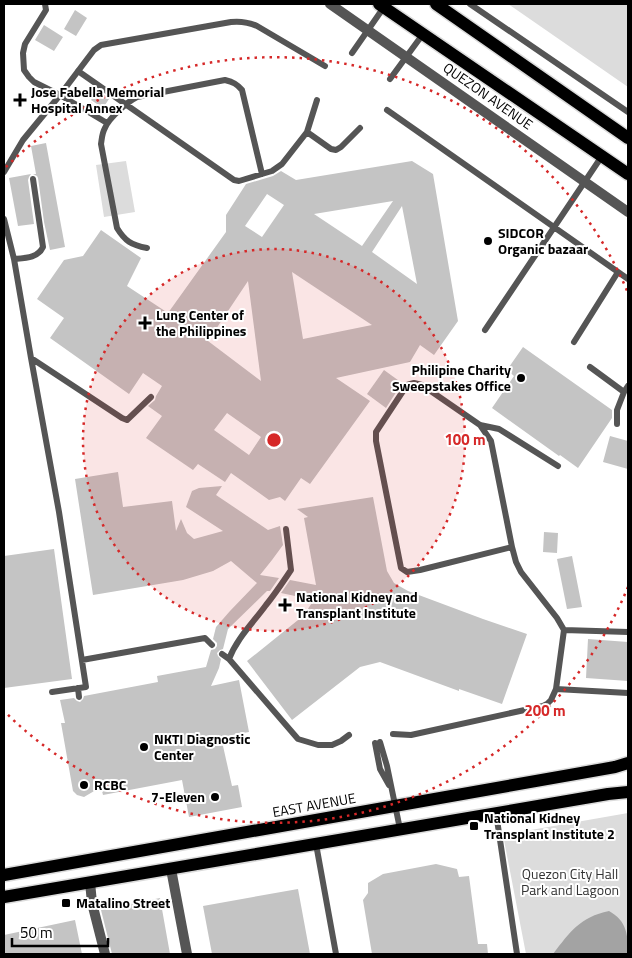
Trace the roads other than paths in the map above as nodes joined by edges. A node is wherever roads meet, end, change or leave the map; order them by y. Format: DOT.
graph roads {
  1 [pos="45,4"];
  2 [pos="330,4"];
  3 [pos="436,4"];
  4 [pos="470,4"];
  5 [pos="382,5"];
  6 [pos="368,31"];
  7 [pos="423,34"];
  8 [pos="352,53"];
  9 [pos="406,58"];
  10 [pos="325,66"];
  11 [pos="78,71"];
  12 [pos="390,78"];
  13 [pos="60,95"];
  14 [pos="317,100"];
  15 [pos="126,105"];
  16 [pos="387,110"];
  17 [pos="628,112"];
  18 [pos="107,123"];
  19 [pos="360,128"];
  20 [pos="306,132"];
  21 [pos="628,138"];
  22 [pos="602,156"];
  23 [pos="4,172"];
  24 [pos="262,174"];
  25 [pos="628,174"];
  26 [pos="33,179"];
  27 [pos="585,183"];
  28 [pos="628,212"];
  29 [pos="4,219"];
  30 [pos="555,227"];
  31 [pos="147,248"];
  32 [pos="14,259"];
  33 [pos="618,272"];
  34 [pos="628,279"];
  35 [pos="486,330"];
  36 [pos="574,342"];
  37 [pos="31,358"];
  38 [pos="590,367"];
  39 [pos="626,389"];
  40 [pos="151,397"];
  41 [pos="480,424"];
  42 [pos="617,424"];
  43 [pos="558,466"];
  44 [pos="286,528"];
  45 [pos="512,547"];
  46 [pos="564,630"];
  47 [pos="628,632"];
  48 [pos="212,644"];
  49 [pos="222,654"];
  50 [pos="228,659"];
  51 [pos="82,660"];
  52 [pos="78,688"];
  53 [pos="556,689"];
  54 [pos="52,692"];
  55 [pos="628,693"];
  56 [pos="79,696"];
  57 [pos="393,734"];
  58 [pos="349,735"];
  59 [pos="378,743"];
  60 [pos="628,763"];
  61 [pos="628,792"];
  62 [pos="396,806"];
  63 [pos="496,813"];
  64 [pos="400,829"];
  65 [pos="316,844"];
  66 [pos="171,868"];
  67 [pos="4,875"];
  68 [pos="90,882"];
  69 [pos="4,897"];
  70 [pos="106,954"];
  71 [pos="187,954"];
  72 [pos="336,954"];
  73 [pos="517,954"];
  1 -- 13 [label="lane"];
  2 -- 6 [label="street, QUEZON AVENUE"];
  3 -- 21 [label="main road"];
  4 -- 17 [label="lane"];
  5 -- 6 [label="lane"];
  5 -- 7 [label="main road, QUEZON AVENUE"];
  6 -- 8 [label="lane"];
  6 -- 9 [label="street, QUEZON AVENUE"];
  7 -- 9 [label="lane"];
  7 -- 22 [label="main road, QUEZON AVENUE"];
  9 -- 12 [label="lane"];
  9 -- 27 [label="street, QUEZON AVENUE"];
  10 -- 11 [label="lane"];
  11 -- 13 [label="lane"];
  11 -- 15 [label="lane"];
  13 -- 18 [label="lane"];
  13 -- 23 [label="lane"];
  14 -- 20 [label="lane"];
  15 -- 18 [label="lane"];
  15 -- 24 [label="lane"];
  15 -- 24 [label="lane"];
  16 -- 30 [label="lane"];
  18 -- 31 [label="lane"];
  19 -- 20 [label="lane"];
  20 -- 24 [label="lane"];
  22 -- 25 [label="main road, QUEZON AVENUE"];
  22 -- 27 [label="lane"];
  26 -- 32 [label="lane"];
  27 -- 28 [label="street, QUEZON AVENUE"];
  27 -- 30 [label="lane"];
  29 -- 32 [label="lane"];
  30 -- 33 [label="lane"];
  30 -- 35 [label="lane"];
  32 -- 37 [label="lane"];
  33 -- 34 [label="lane"];
  33 -- 36 [label="lane"];
  37 -- 40 [label="lane"];
  37 -- 51 [label="lane"];
  38 -- 39 [label="lane"];
  39 -- 42 [label="lane"];
  41 -- 43 [label="lane"];
  41 -- 45 [label="lane"];
  41 -- 45 [label="lane"];
  44 -- 50 [label="lane"];
  45 -- 46 [label="lane"];
  46 -- 47 [label="lane"];
  46 -- 53 [label="lane"];
  48 -- 51 [label="lane"];
  49 -- 50 [label="lane"];
  50 -- 58 [label="lane"];
  51 -- 52 [label="lane"];
  52 -- 54 [label="lane"];
  52 -- 56 [label="lane"];
  53 -- 55 [label="lane"];
  53 -- 57 [label="lane"];
  59 -- 62 [label="lane"];
  60 -- 62 [label="main road, EAST AVENUE"];
  61 -- 63 [label="main road"];
  62 -- 64 [label="lane"];
  62 -- 67 [label="main road, EAST AVENUE"];
  63 -- 64 [label="main road"];
  63 -- 73 [label="lane"];
  64 -- 65 [label="main road"];
  65 -- 66 [label="main road"];
  65 -- 72 [label="lane"];
  66 -- 68 [label="main road"];
  66 -- 71 [label="street"];
  68 -- 69 [label="main road"];
  68 -- 70 [label="street"];
}
